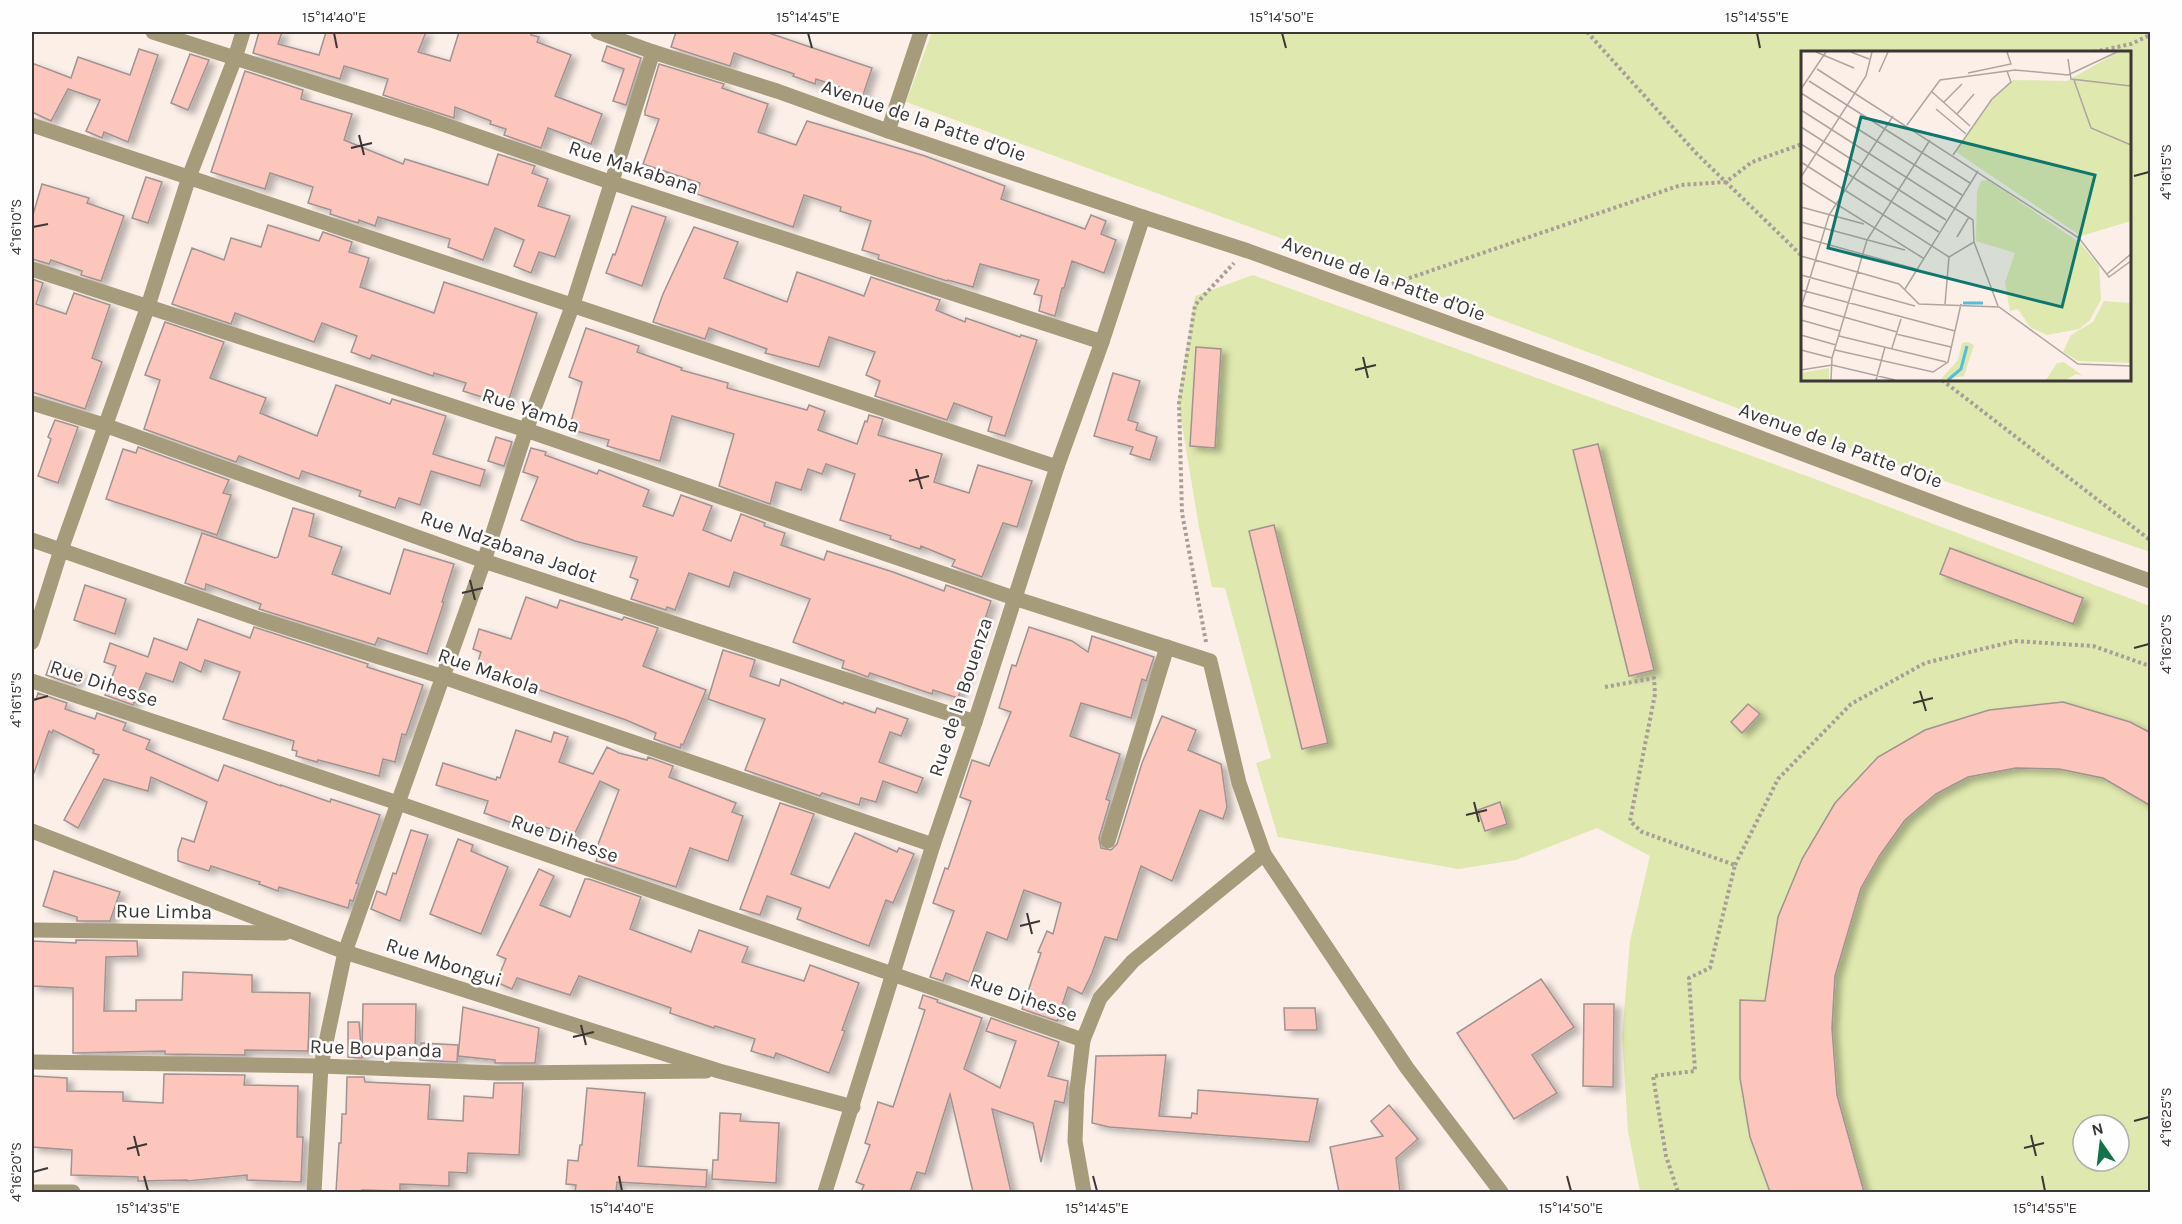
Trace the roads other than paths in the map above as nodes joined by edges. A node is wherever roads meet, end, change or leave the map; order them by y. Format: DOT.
graph roads {
  1 [pos="153,32"];
  2 [pos="243,32"];
  3 [pos="598,32"];
  4 [pos="921,32"];
  5 [pos="653,52"];
  6 [pos="235,58"];
  7 [pos="32,125"];
  8 [pos="888,131"];
  9 [pos="189,177"];
  10 [pos="610,182"];
  11 [pos="1143,217"];
  12 [pos="32,269"];
  13 [pos="148,306"];
  14 [pos="572,307"];
  15 [pos="1102,342"];
  16 [pos="32,403"];
  17 [pos="107,426"];
  18 [pos="526,430"];
  19 [pos="1057,467"];
  20 [pos="32,540"];
  21 [pos="61,550"];
  22 [pos="484,561"];
  23 [pos="2151,581"];
  24 [pos="1014,598"];
  25 [pos="32,642"];
  26 [pos="1167,647"];
  27 [pos="442,677"];
  28 [pos="32,681"];
  29 [pos="975,722"];
  30 [pos="398,803"];
  31 [pos="32,831"];
  32 [pos="1108,841"];
  33 [pos="933,845"];
  34 [pos="1264,854"];
  35 [pos="32,930"];
  36 [pos="297,933"];
  37 [pos="345,952"];
  38 [pos="892,973"];
  39 [pos="1083,1040"];
  40 [pos="32,1062"];
  41 [pos="321,1066"];
  42 [pos="719,1071"];
  43 [pos="853,1107"];
  44 [pos="32,1191"];
  45 [pos="73,1192"];
  46 [pos="314,1192"];
  47 [pos="825,1192"];
  48 [pos="1084,1192"];
  49 [pos="1501,1192"];
  1 -- 6 [label="street, Rue Makabana"];
  2 -- 6 [label="street"];
  3 -- 5 [label="street, Avenue de la Patte d'Oie"];
  4 -- 8 [label="street"];
  5 -- 8 [label="street, Avenue de la Patte d'Oie"];
  5 -- 10 [label="street"];
  6 -- 9 [label="street"];
  6 -- 10 [label="street, Rue Makabana"];
  7 -- 9 [label="street"];
  8 -- 11 [label="street, Avenue de la Patte d'Oie"];
  9 -- 13 [label="street"];
  9 -- 14 [label="street"];
  10 -- 14 [label="street"];
  10 -- 15 [label="street, Rue Makabana"];
  11 -- 15 [label="street, Rue de la Bouenza"];
  11 -- 23 [label="street, Avenue de la Patte d'Oie"];
  12 -- 13 [label="street, Rue Yamba"];
  13 -- 17 [label="street"];
  13 -- 18 [label="street, Rue Yamba"];
  14 -- 18 [label="street"];
  14 -- 19 [label="street"];
  15 -- 19 [label="street, Rue de la Bouenza"];
  16 -- 17 [label="street, Rue Ndzabana Jadot"];
  17 -- 21 [label="street"];
  17 -- 22 [label="street, Rue Ndzabana Jadot"];
  18 -- 22 [label="street"];
  18 -- 24 [label="street, Rue Yamba"];
  19 -- 24 [label="street, Rue de la Bouenza"];
  20 -- 21 [label="street, Rue Makola"];
  21 -- 25 [label="street"];
  21 -- 27 [label="street, Rue Makola"];
  22 -- 27 [label="street"];
  22 -- 29 [label="street, Rue Ndzabana Jadot"];
  24 -- 26 [label="street, Rue Yamba"];
  24 -- 29 [label="street, Rue de la Bouenza"];
  26 -- 32 [label="street"];
  26 -- 34 [label="street, Rue Yamba"];
  27 -- 30 [label="street"];
  27 -- 33 [label="street, Rue Makola"];
  28 -- 30 [label="street, Rue Dihesse"];
  29 -- 33 [label="street, Rue de la Bouenza"];
  30 -- 37 [label="street"];
  30 -- 38 [label="street, Rue Dihesse"];
  31 -- 36 [label="street, Rue Mbongui"];
  33 -- 38 [label="street, Rue de la Bouenza"];
  34 -- 39 [label="street"];
  34 -- 49 [label="street"];
  35 -- 36 [label="street, Rue Limba"];
  36 -- 37 [label="street, Rue Mbongui"];
  37 -- 41 [label="street"];
  37 -- 42 [label="street, Rue Mbongui"];
  38 -- 39 [label="street, Rue Dihesse"];
  38 -- 43 [label="street, Rue de la Bouenza"];
  39 -- 48 [label="street"];
  40 -- 41 [label="street, Rue Boupanda"];
  41 -- 42 [label="street, Rue Boupanda"];
  41 -- 46 [label="street"];
  42 -- 43 [label="street, Rue Mbongui"];
  43 -- 47 [label="street, Rue de la Bouenza"];
  44 -- 45 [label="street"];
}
